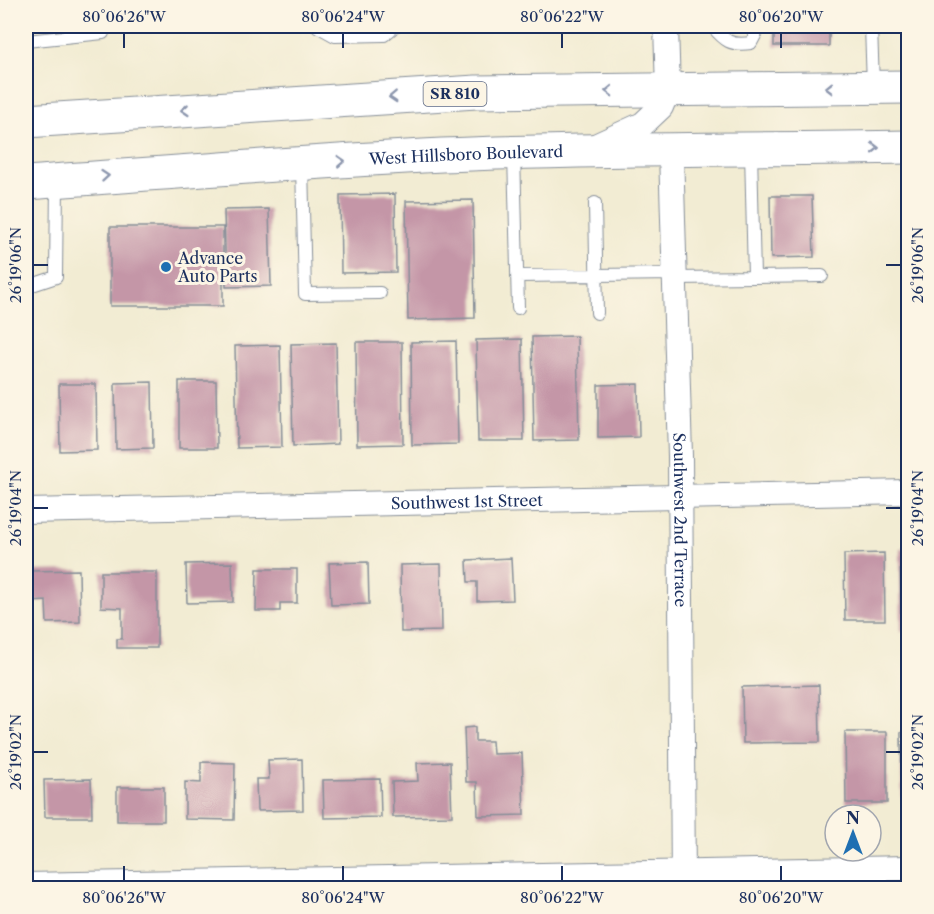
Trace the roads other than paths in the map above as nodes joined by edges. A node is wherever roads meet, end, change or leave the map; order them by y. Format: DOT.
graph roads {
  1 [pos="102,26"];
  2 [pos="317,26"];
  3 [pos="395,26"];
  4 [pos="666,26"];
  5 [pos="712,26"];
  6 [pos="760,26"];
  7 [pos="871,26"];
  8 [pos="61,31"];
  9 [pos="26,40"];
  10 [pos="26,81"];
  11 [pos="909,87"];
  12 [pos="873,88"];
  13 [pos="668,90"];
  14 [pos="27,121"];
  15 [pos="909,147"];
  16 [pos="751,149"];
  17 [pos="585,151"];
  18 [pos="671,151"];
  19 [pos="514,153"];
  20 [pos="302,163"];
  21 [pos="41,182"];
  22 [pos="595,203"];
  23 [pos="597,275"];
  24 [pos="517,276"];
  25 [pos="675,276"];
  26 [pos="822,276"];
  27 [pos="754,277"];
  28 [pos="26,287"];
  29 [pos="380,293"];
  30 [pos="518,308"];
  31 [pos="597,313"];
  32 [pos="909,492"];
  33 [pos="680,497"];
  34 [pos="26,511"];
  35 [pos="909,868"];
  36 [pos="867,879"];
  37 [pos="683,881"];
  38 [pos="26,885"];
  1 -- 8 [label="lane"];
  2 -- 3 [label="lane"];
  4 -- 13 [label="street"];
  5 -- 6 [label="lane"];
  7 -- 12 [label="lane"];
  8 -- 9 [label="lane"];
  10 -- 14 [label="lane"];
  11 -- 12 [label="main road, SR 810"];
  12 -- 13 [label="main road, SR 810, one-way"];
  13 -- 14 [label="main road, SR 810, one-way"];
  13 -- 17 [label="street"];
  16 -- 15 [label="main road, West Hillsboro Boulevard, one-way"];
  16 -- 18 [label="main road, West Hillsboro Boulevard"];
  16 -- 27 [label="lane"];
  17 -- 18 [label="main road, West Hillsboro Boulevard"];
  17 -- 19 [label="main road, West Hillsboro Boulevard"];
  18 -- 25 [label="street, Southwest 2nd Terrace"];
  20 -- 19 [label="main road, West Hillsboro Boulevard, one-way"];
  19 -- 24 [label="lane"];
  21 -- 20 [label="main road, West Hillsboro Boulevard, one-way"];
  20 -- 29 [label="lane"];
  21 -- 28 [label="lane"];
  22 -- 23 [label="lane"];
  23 -- 24 [label="lane"];
  23 -- 25 [label="lane"];
  23 -- 31 [label="lane"];
  24 -- 30 [label="lane"];
  25 -- 27 [label="lane"];
  25 -- 33 [label="street, Southwest 2nd Terrace"];
  26 -- 27 [label="lane"];
  32 -- 33 [label="street, Southwest 1st Street"];
  33 -- 34 [label="street, Southwest 1st Street"];
  33 -- 37 [label="street, Southwest 2nd Terrace"];
  35 -- 36 [label="street"];
  36 -- 37 [label="street"];
  37 -- 38 [label="street"];
}
